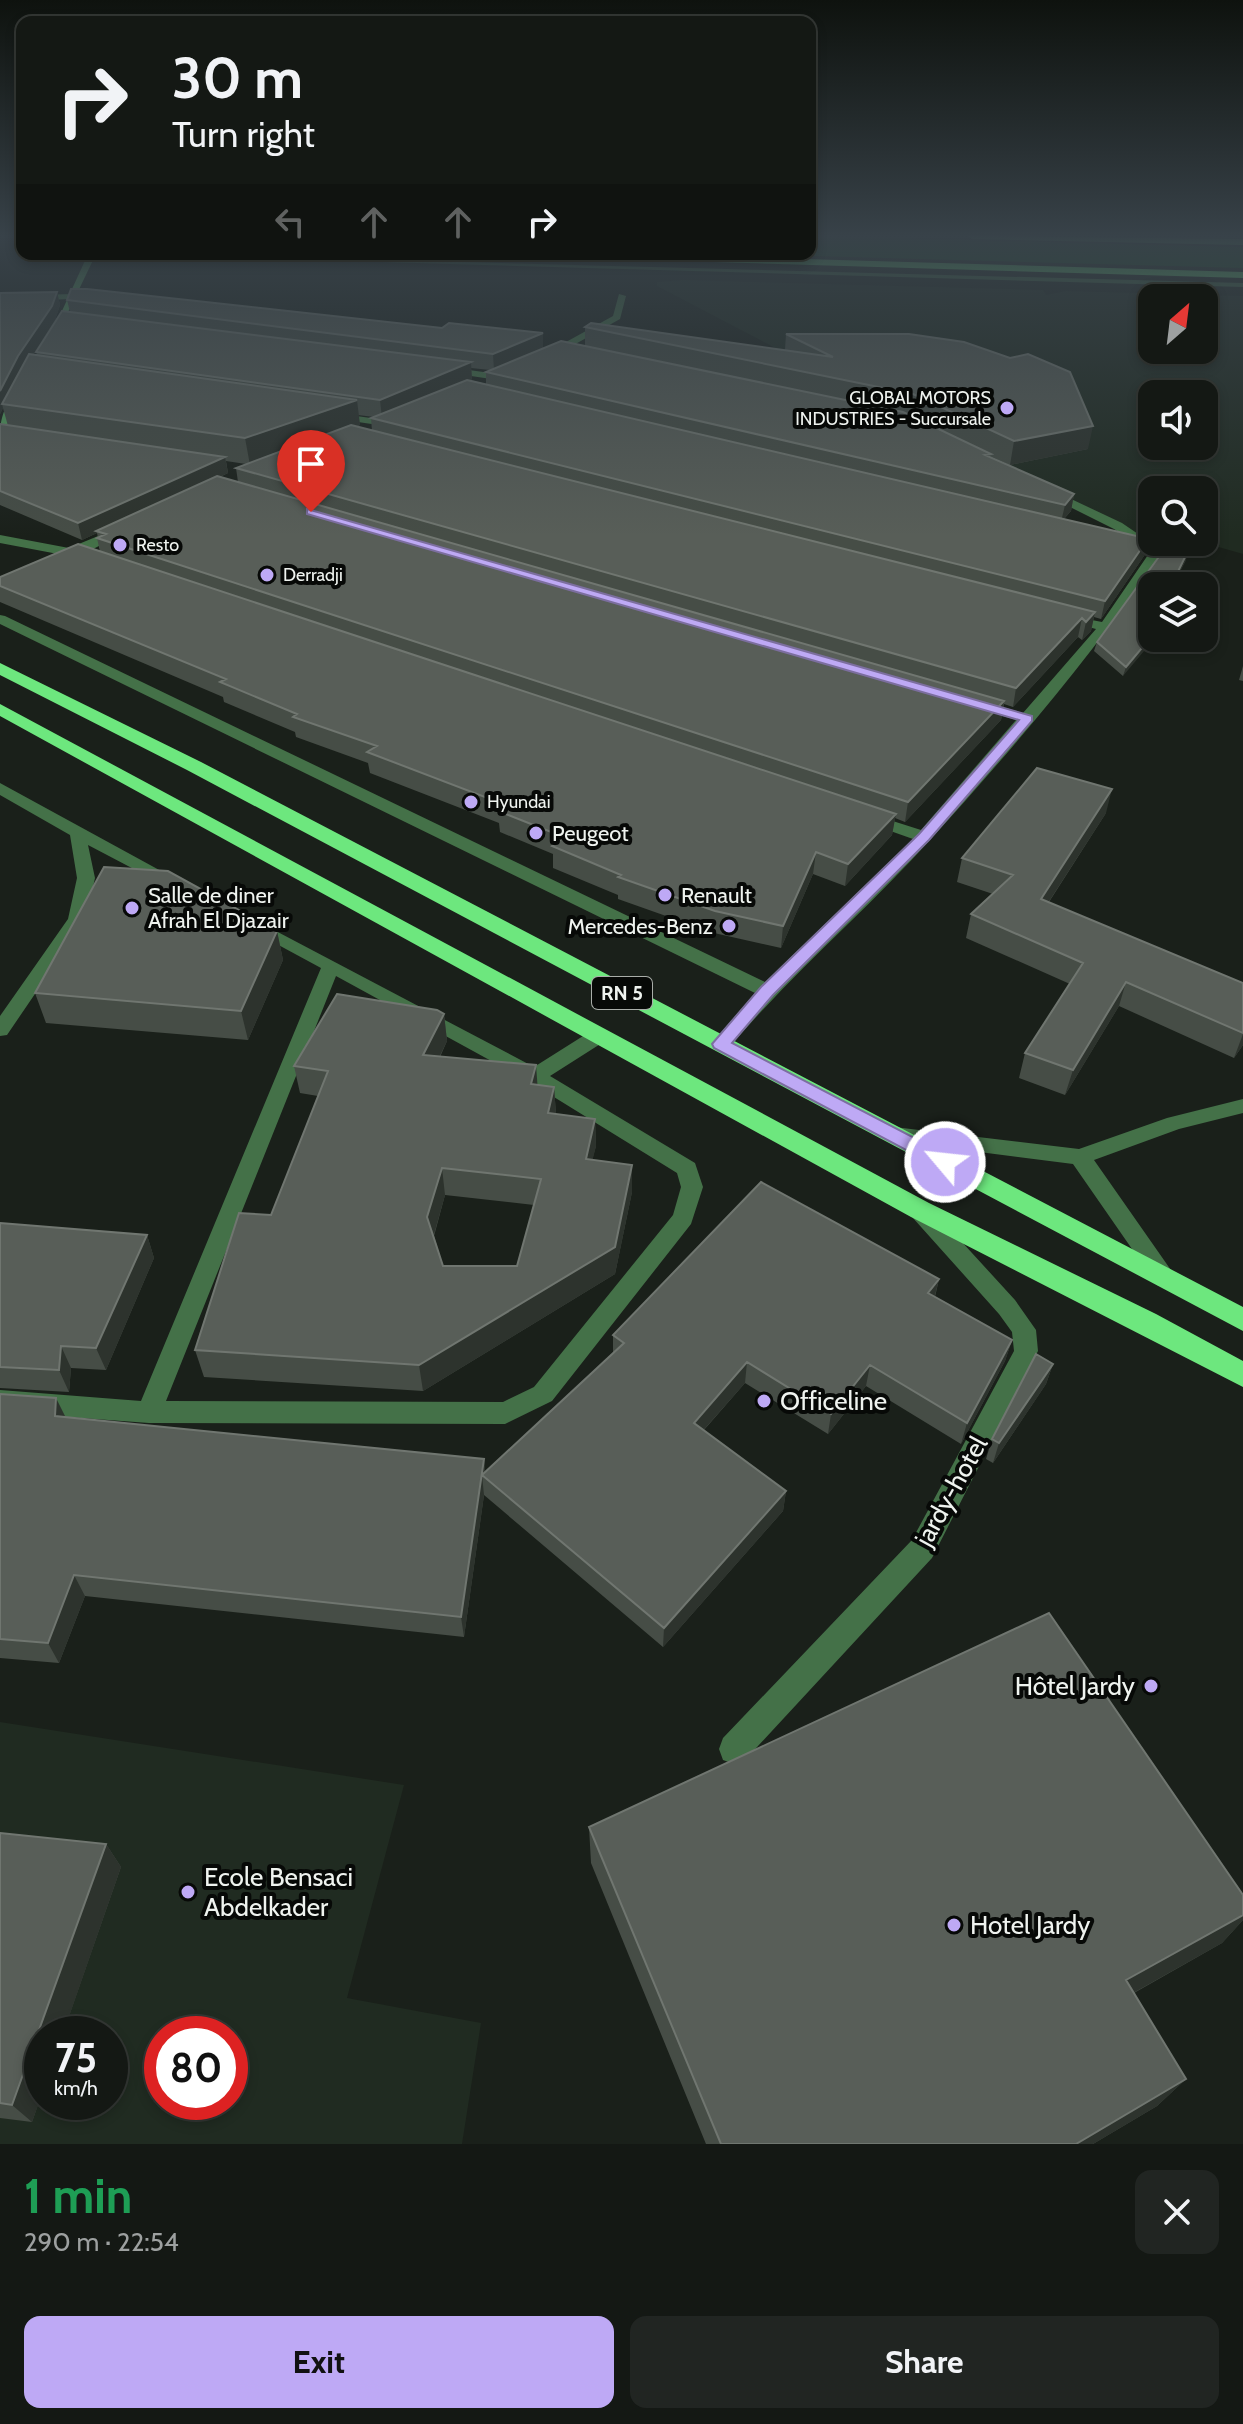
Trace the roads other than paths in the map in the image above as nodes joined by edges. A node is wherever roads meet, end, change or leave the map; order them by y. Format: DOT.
graph roads {
  1 [pos="52,336"];
  2 [pos="583,336"];
  3 [pos="46,346"];
  4 [pos="560,349"];
  5 [pos="573,352"];
  6 [pos="548,355"];
  7 [pos="436,369"];
  8 [pos="511,371"];
  9 [pos="498,377"];
  10 [pos="24,384"];
  11 [pos="470,389"];
  12 [pos="324,414"];
  13 [pos="400,417"];
  14 [pos="385,423"];
  15 [pos="361,430"];
  16 [pos="0,432"];
  17 [pos="16,436"];
  18 [pos="1032,484"];
  19 [pos="126,528"];
  20 [pos="0,539"];
  21 [pos="1138,539"];
  22 [pos="1126,544"];
  23 [pos="1138,547"];
  24 [pos="80,554"];
  25 [pos="1154,556"];
  26 [pos="43,562"];
  27 [pos="1059,615"];
  28 [pos="0,619"];
  29 [pos="1105,627"];
  30 [pos="0,668"];
  31 [pos="967,701"];
  32 [pos="0,709"];
  33 [pos="1027,719"];
  34 [pos="0,788"];
  35 [pos="849,812"];
  36 [pos="78,833"];
  37 [pos="924,837"];
  38 [pos="190,891"];
  39 [pos="233,913"];
  40 [pos="331,965"];
  41 [pos="767,991"];
  42 [pos="0,1030"];
  43 [pos="598,1036"];
  44 [pos="721,1044"];
  45 [pos="535,1076"];
  46 [pos="1243,1106"];
  47 [pos="889,1133"];
  48 [pos="1080,1157"];
  49 [pos="920,1210"];
  50 [pos="1165,1279"];
  51 [pos="1243,1320"];
  52 [pos="1243,1375"];
  53 [pos="0,1401"];
  54 [pos="149,1412"];
  55 [pos="734,1749"];
  1 -- 3 [label="street"];
  2 -- 4 [label="street"];
  4 -- 5 [label="street"];
  4 -- 6 [label="street"];
  7 -- 9 [label="street"];
  8 -- 9 [label="street"];
  9 -- 11 [label="street"];
  10 -- 16 [label="street"];
  12 -- 14 [label="street"];
  13 -- 14 [label="street"];
  14 -- 15 [label="street"];
  16 -- 17 [label="street"];
  18 -- 21 [label="street"];
  19 -- 24 [label="street"];
  20 -- 24 [label="street"];
  22 -- 23 [label="street"];
  24 -- 26 [label="street"];
  25 -- 29 [label="street"];
  27 -- 29 [label="street"];
  28 -- 41 [label="street"];
  29 -- 33 [label="street"];
  30 -- 44 [label="highway, RN 5"];
  31 -- 33 [label="street"];
  32 -- 43 [label="highway, RN 5"];
  33 -- 37 [label="street"];
  34 -- 36 [label="street"];
  35 -- 37 [label="street"];
  36 -- 38 [label="street"];
  36 -- 42 [label="street"];
  37 -- 41 [label="street"];
  39 -- 40 [label="street"];
  40 -- 45 [label="street"];
  40 -- 54 [label="street"];
  41 -- 44 [label="street"];
  43 -- 45 [label="street"];
  43 -- 49 [label="highway, RN 5"];
  44 -- 47 [label="highway, RN 5"];
  45 -- 54 [label="street"];
  46 -- 48 [label="street"];
  47 -- 48 [label="street"];
  47 -- 50 [label="highway, RN 5"];
  48 -- 50 [label="street"];
  49 -- 52 [label="highway, RN 5"];
  49 -- 55 [label="street, jardy-hotel"];
  50 -- 51 [label="highway, RN 5"];
  53 -- 54 [label="street"];
}
